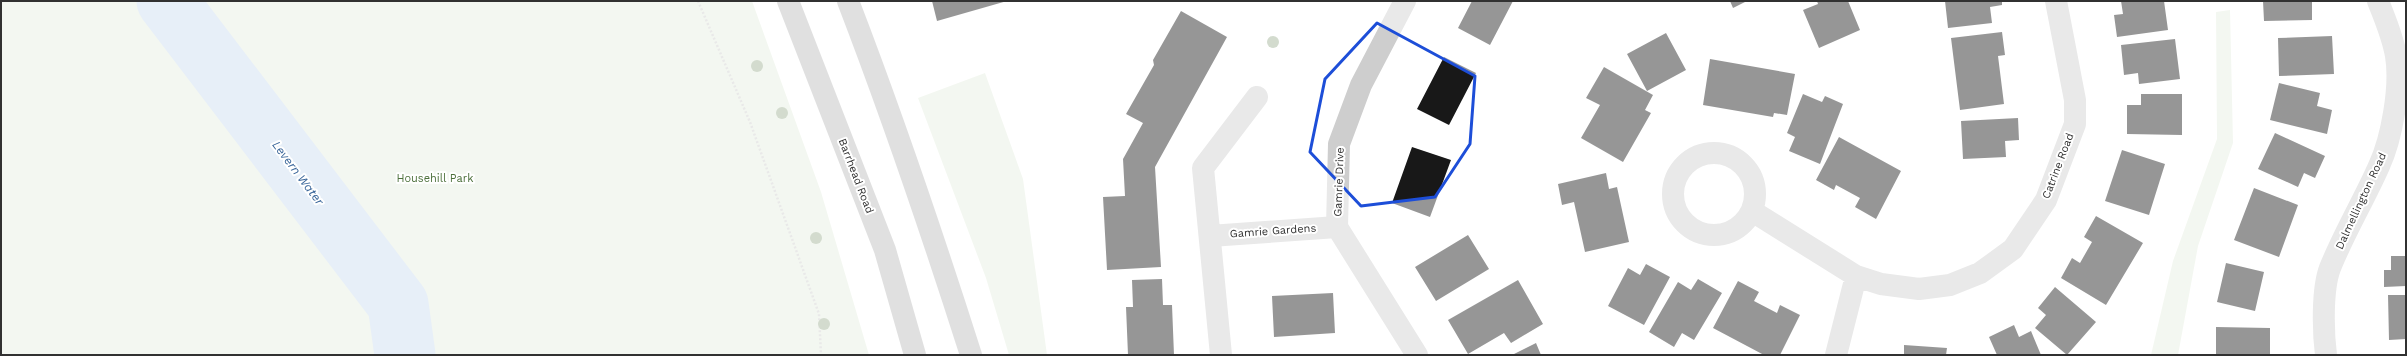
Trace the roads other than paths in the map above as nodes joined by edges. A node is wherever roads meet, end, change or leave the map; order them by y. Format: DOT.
graph roads {
  1 [pos="788,1"];
  2 [pos="848,1"];
  3 [pos="1405,1"];
  4 [pos="2056,1"];
  5 [pos="2378,1"];
  6 [pos="1257,97"];
  7 [pos="1752,211"];
  8 [pos="1337,227"];
  9 [pos="1210,236"];
  10 [pos="1856,276"];
  11 [pos="915,355"];
  12 [pos="971,355"];
  13 [pos="1221,355"];
  14 [pos="1417,355"];
  15 [pos="1836,355"];
  16 [pos="2326,355"];
  1 -- 11 [label="main road, Barrhead Road"];
  2 -- 12 [label="main road"];
  3 -- 8 [label="street, Gamrie Drive"];
  4 -- 10 [label="street, Catrine Road"];
  5 -- 16 [label="street, Dalmellington Road"];
  6 -- 9 [label="street"];
  7 -- 10 [label="street, Catrine Road"];
  8 -- 9 [label="street, Gamrie Gardens"];
  8 -- 14 [label="street, Gamrie Drive"];
  9 -- 13 [label="street"];
  10 -- 15 [label="street"];
}
